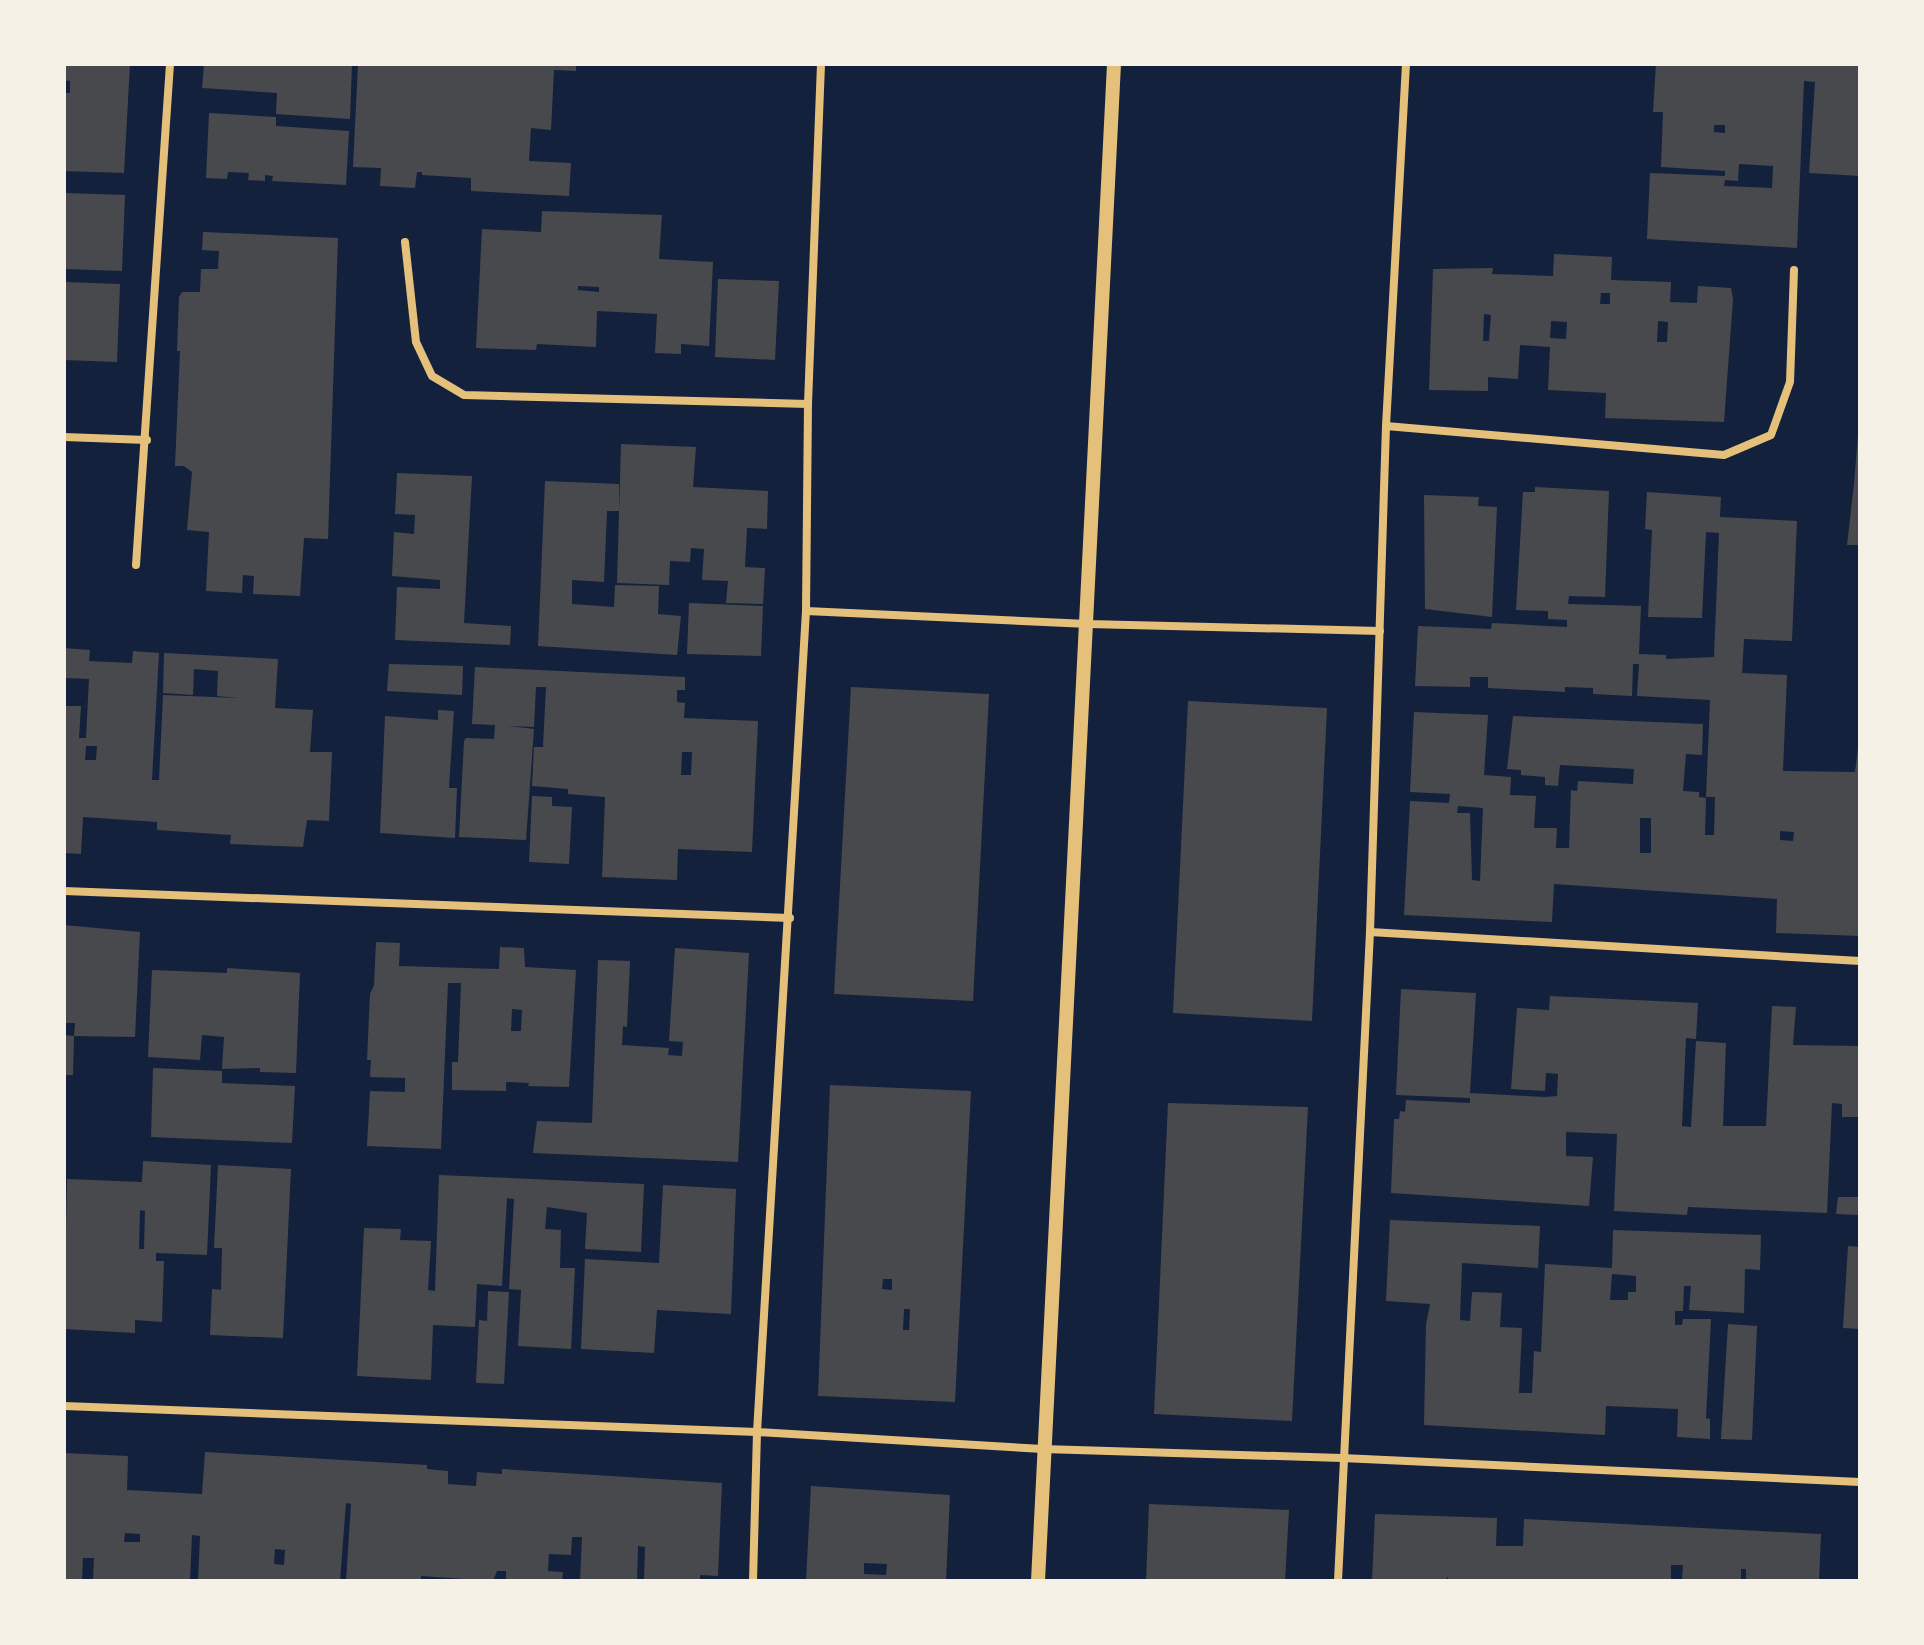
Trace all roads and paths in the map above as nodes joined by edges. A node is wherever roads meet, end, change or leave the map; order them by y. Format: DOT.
graph roads {
  1 [pos="170,64"];
  2 [pos="821,64"];
  3 [pos="1114,64"];
  4 [pos="1406,64"];
  5 [pos="405,242"];
  6 [pos="1794,270"];
  7 [pos="808,404"];
  8 [pos="1386,426"];
  9 [pos="64,437"];
  10 [pos="147,440"];
  11 [pos="136,565"];
  12 [pos="806,611"];
  13 [pos="1088,624"];
  14 [pos="1380,631"];
  15 [pos="64,891"];
  16 [pos="790,918"];
  17 [pos="1370,932"];
  18 [pos="1860,961"];
  19 [pos="64,1406"];
  20 [pos="757,1432"];
  21 [pos="1043,1449"];
  22 [pos="1342,1458"];
  23 [pos="1860,1482"];
  24 [pos="753,1581"];
  25 [pos="1038,1581"];
  26 [pos="1338,1581"];
  1 -- 10 [label="street"];
  2 -- 7 [label="street"];
  3 -- 13 [label="street"];
  4 -- 8 [label="street"];
  5 -- 7 [label="street"];
  6 -- 8 [label="street"];
  7 -- 12 [label="street"];
  8 -- 14 [label="street"];
  9 -- 10 [label="street"];
  10 -- 11 [label="street"];
  12 -- 13 [label="street"];
  12 -- 16 [label="street"];
  13 -- 14 [label="street"];
  13 -- 21 [label="street"];
  14 -- 17 [label="street"];
  15 -- 16 [label="street"];
  16 -- 20 [label="street"];
  17 -- 18 [label="street"];
  17 -- 22 [label="street"];
  19 -- 20 [label="street"];
  20 -- 21 [label="street"];
  20 -- 24 [label="street"];
  21 -- 22 [label="street"];
  21 -- 25 [label="street"];
  22 -- 23 [label="street"];
  22 -- 26 [label="street"];
}
